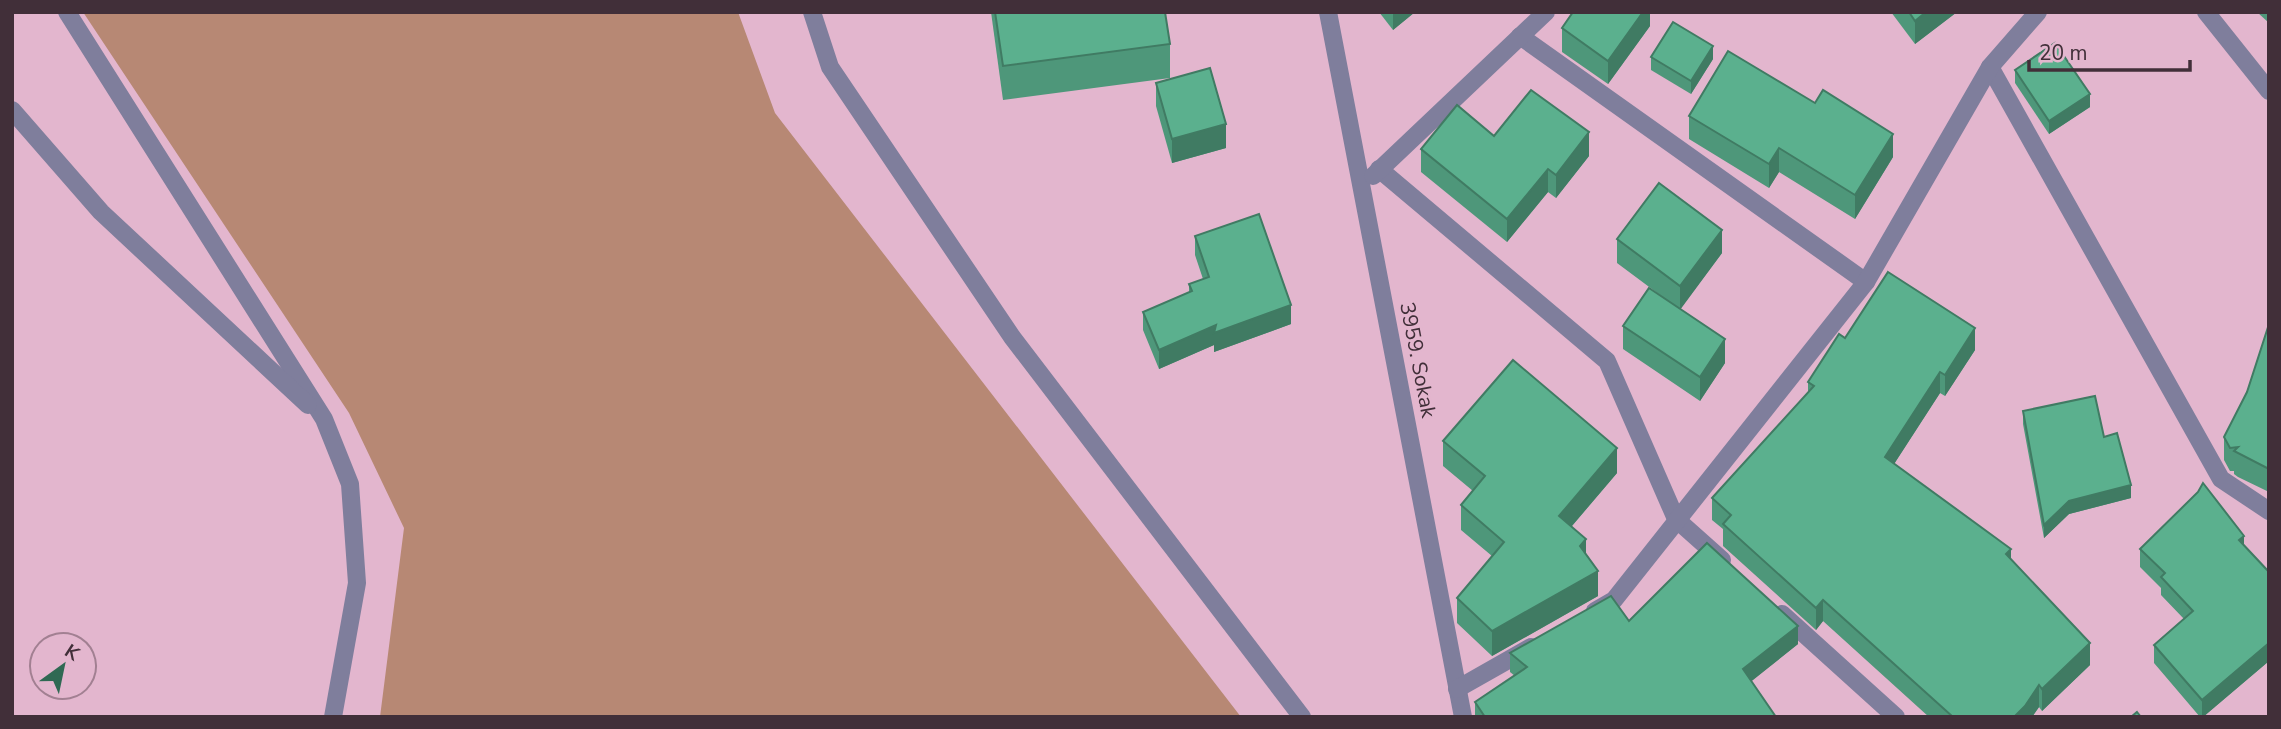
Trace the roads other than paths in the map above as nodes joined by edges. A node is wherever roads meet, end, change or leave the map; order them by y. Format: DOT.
graph roads {
  1 [pos="67,12"];
  2 [pos="812,12"];
  3 [pos="1328,12"];
  4 [pos="1546,12"];
  5 [pos="2038,12"];
  6 [pos="2206,12"];
  7 [pos="1520,37"];
  8 [pos="1990,67"];
  9 [pos="2269,92"];
  10 [pos="12,110"];
  11 [pos="1380,169"];
  12 [pos="1362,187"];
  13 [pos="1866,282"];
  14 [pos="324,419"];
  15 [pos="2269,511"];
  16 [pos="1676,519"];
  17 [pos="1736,573"];
  18 [pos="1766,600"];
  19 [pos="1578,621"];
  20 [pos="1542,641"];
  21 [pos="1457,689"];
  22 [pos="333,717"];
  23 [pos="1303,717"];
  24 [pos="1463,717"];
  25 [pos="1896,717"];
  1 -- 14 [label="street"];
  2 -- 23 [label="street"];
  3 -- 12 [label="street, 3959. Sokak"];
  4 -- 7 [label="street"];
  5 -- 8 [label="street"];
  6 -- 9 [label="street"];
  7 -- 11 [label="street"];
  7 -- 13 [label="street"];
  8 -- 13 [label="street"];
  8 -- 15 [label="street"];
  10 -- 14 [label="street"];
  11 -- 12 [label="street"];
  11 -- 16 [label="street"];
  12 -- 21 [label="street, 3959. Sokak"];
  13 -- 16 [label="street"];
  14 -- 22 [label="street"];
  16 -- 17 [label="street"];
  16 -- 19 [label="street"];
  18 -- 25 [label="street"];
  20 -- 21 [label="street"];
  21 -- 24 [label="street, 3959. Sokak"];
}
